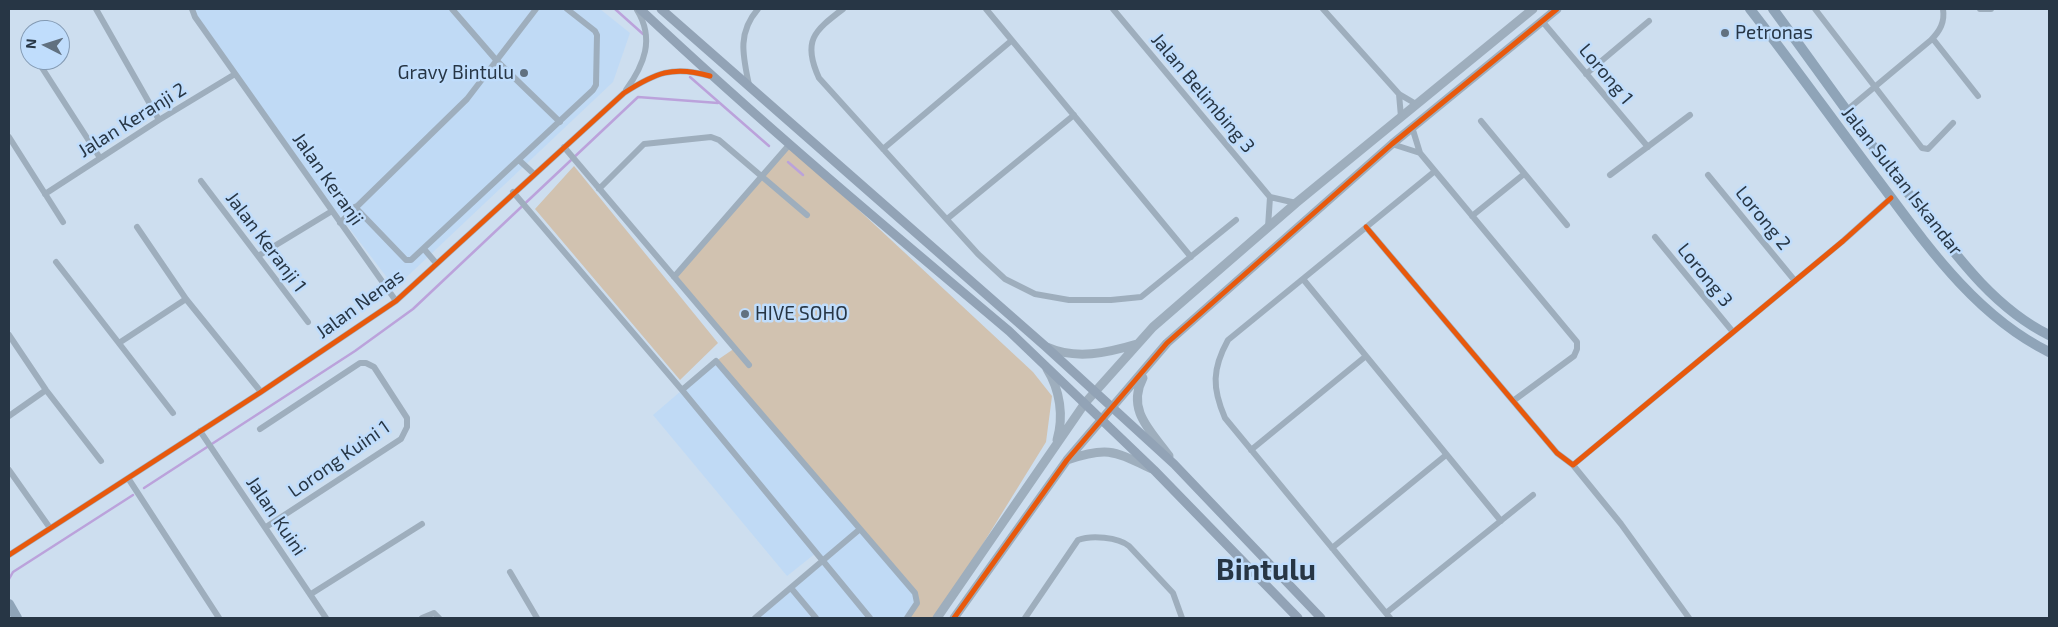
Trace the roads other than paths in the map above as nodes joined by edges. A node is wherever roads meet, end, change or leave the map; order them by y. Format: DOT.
graph roads {
  1 [pos="96,9"];
  2 [pos="192,9"];
  3 [pos="452,9"];
  4 [pos="536,9"];
  5 [pos="567,9"];
  6 [pos="638,9"];
  7 [pos="661,9"];
  8 [pos="758,9"];
  9 [pos="843,9"];
  10 [pos="986,9"];
  11 [pos="1113,9"];
  12 [pos="1323,9"];
  13 [pos="1533,9"];
  14 [pos="1557,9"];
  15 [pos="1750,9"];
  16 [pos="1773,9"];
  17 [pos="1815,9"];
  18 [pos="1980,9"];
  19 [pos="1991,9"];
  20 [pos="1945,10"];
  21 [pos="1542,21"];
  22 [pos="1650,21"];
  23 [pos="1933,39"];
  24 [pos="1012,41"];
  25 [pos="497,61"];
  26 [pos="43,70"];
  27 [pos="235,74"];
  28 [pos="1586,74"];
  29 [pos="710,76"];
  30 [pos="749,85"];
  31 [pos="1876,86"];
  32 [pos="624,94"];
  33 [pos="1399,94"];
  34 [pos="1978,96"];
  35 [pos="1416,104"];
  36 [pos="1847,110"];
  37 [pos="1690,114"];
  38 [pos="1074,115"];
  39 [pos="1401,117"];
  40 [pos="159,120"];
  41 [pos="560,122"];
  42 [pos="1481,122"];
  43 [pos="1953,123"];
  44 [pos="1412,127"];
  45 [pos="9,137"];
  46 [pos="1392,144"];
  47 [pos="789,145"];
  48 [pos="564,147"];
  49 [pos="1648,147"];
  50 [pos="12,148"];
  51 [pos="883,149"];
  52 [pos="1420,154"];
  53 [pos="100,158"];
  54 [pos="520,160"];
  55 [pos="1435,171"];
  56 [pos="534,174"];
  57 [pos="1524,174"];
  58 [pos="1610,175"];
  59 [pos="1708,175"];
  60 [pos="762,177"];
  61 [pos="201,181"];
  62 [pos="599,189"];
  63 [pos="514,192"];
  64 [pos="45,194"];
  65 [pos="1270,197"];
  66 [pos="1891,198"];
  67 [pos="1296,202"];
  68 [pos="355,207"];
  69 [pos="332,211"];
  70 [pos="807,215"];
  71 [pos="1472,216"];
  72 [pos="946,219"];
  73 [pos="1236,220"];
  74 [pos="63,222"];
  75 [pos="340,223"];
  76 [pos="1567,225"];
  77 [pos="137,227"];
  78 [pos="1268,227"];
  79 [pos="1366,227"];
  80 [pos="1655,237"];
  81 [pos="424,249"];
  82 [pos="258,256"];
  83 [pos="1191,257"];
  84 [pos="56,262"];
  85 [pos="436,263"];
  86 [pos="674,277"];
  87 [pos="1303,279"];
  88 [pos="1795,281"];
  89 [pos="186,298"];
  90 [pos="396,301"];
  91 [pos="308,322"];
  92 [pos="1733,332"];
  93 [pos="9,335"];
  94 [pos="2049,335"];
  95 [pos="119,343"];
  96 [pos="1137,344"];
  97 [pos="1045,346"];
  98 [pos="2049,352"];
  99 [pos="1366,356"];
  100 [pos="1043,362"];
  101 [pos="1150,364"];
  102 [pos="749,365"];
  103 [pos="46,390"];
  104 [pos="682,390"];
  105 [pos="1094,391"];
  106 [pos="261,392"];
  107 [pos="1513,401"];
  108 [pos="1085,403"];
  109 [pos="1113,408"];
  110 [pos="172,414"];
  111 [pos="9,416"];
  112 [pos="1103,420"];
  113 [pos="260,429"];
  114 [pos="200,431"];
  115 [pos="1251,450"];
  116 [pos="1446,455"];
  117 [pos="1049,456"];
  118 [pos="1067,460"];
  119 [pos="101,461"];
  120 [pos="1174,464"];
  121 [pos="1572,465"];
  122 [pos="9,470"];
  123 [pos="1154,470"];
  124 [pos="128,478"];
  125 [pos="1533,495"];
  126 [pos="1501,521"];
  127 [pos="422,524"];
  128 [pos="266,527"];
  129 [pos="50,528"];
  130 [pos="860,529"];
  131 [pos="1332,548"];
  132 [pos="9,555"];
  133 [pos="823,561"];
  134 [pos="510,572"];
  135 [pos="791,588"];
  136 [pos="310,594"];
  137 [pos="9,604"];
  138 [pos="1388,616"];
  139 [pos="17,618"];
  140 [pos="219,618"];
  141 [pos="326,618"];
  142 [pos="422,618"];
  143 [pos="439,618"];
  144 [pos="537,618"];
  145 [pos="755,618"];
  146 [pos="816,618"];
  147 [pos="870,618"];
  148 [pos="907,618"];
  149 [pos="937,618"];
  150 [pos="954,618"];
  151 [pos="1025,618"];
  152 [pos="1182,618"];
  153 [pos="1298,618"];
  154 [pos="1321,618"];
  155 [pos="1689,618"];
  1 -- 40 [label="street"];
  2 -- 27 [label="street, Jalan Keranji"];
  3 -- 25 [label="street"];
  4 -- 25 [label="street"];
  5 -- 41 [label="street"];
  6 -- 29 [label="main road"];
  6 -- 32 [label="street, Jalan Nenas"];
  7 -- 30 [label="main road"];
  8 -- 30 [label="street"];
  9 -- 51 [label="street"];
  10 -- 24 [label="street"];
  11 -- 65 [label="street, Jalan Belimbing 3"];
  12 -- 33 [label="street"];
  13 -- 35 [label="street"];
  14 -- 21 [label="street"];
  15 -- 66 [label="main road, Jalan Sultan Iskandar"];
  16 -- 36 [label="main road, Jalan Sultan Iskandar"];
  17 -- 31 [label="street"];
  18 -- 19 [label="street"];
  20 -- 23 [label="street"];
  21 -- 28 [label="street, Lorong 1"];
  21 -- 44 [label="street"];
  22 -- 28 [label="street"];
  23 -- 31 [label="street"];
  23 -- 34 [label="street"];
  24 -- 38 [label="street"];
  24 -- 51 [label="street"];
  25 -- 41 [label="street"];
  25 -- 68 [label="street"];
  26 -- 53 [label="street"];
  27 -- 40 [label="street, Jalan Keranji 2"];
  27 -- 69 [label="street, Jalan Keranji"];
  28 -- 49 [label="street, Lorong 1"];
  29 -- 32 [label="street, Jalan Nenas"];
  29 -- 47 [label="main road"];
  30 -- 97 [label="main road"];
  31 -- 36 [label="street"];
  31 -- 43 [label="street"];
  32 -- 48 [label="street, Jalan Nenas"];
  33 -- 35 [label="street"];
  33 -- 39 [label="street"];
  35 -- 39 [label="street"];
  36 -- 94 [label="main road, Jalan Sultan Iskandar"];
  37 -- 49 [label="street"];
  38 -- 72 [label="street"];
  38 -- 83 [label="street"];
  39 -- 67 [label="street"];
  40 -- 53 [label="street, Jalan Keranji 2"];
  41 -- 54 [label="street"];
  42 -- 57 [label="street"];
  44 -- 46 [label="street"];
  44 -- 52 [label="street"];
  45 -- 50 [label="street"];
  46 -- 52 [label="street"];
  46 -- 101 [label="street"];
  47 -- 60 [label="street"];
  47 -- 100 [label="main road"];
  48 -- 56 [label="street, Jalan Nenas"];
  48 -- 62 [label="street"];
  49 -- 58 [label="street"];
  50 -- 64 [label="street"];
  51 -- 72 [label="street"];
  52 -- 55 [label="street"];
  53 -- 64 [label="street, Jalan Keranji 2"];
  54 -- 56 [label="street"];
  54 -- 81 [label="street"];
  55 -- 71 [label="street"];
  55 -- 79 [label="street"];
  56 -- 63 [label="street, Jalan Nenas"];
  57 -- 71 [label="street"];
  57 -- 76 [label="street"];
  59 -- 88 [label="street, Lorong 2"];
  60 -- 62 [label="street"];
  60 -- 70 [label="street"];
  60 -- 86 [label="street"];
  61 -- 82 [label="street, Jalan Keranji 1"];
  62 -- 86 [label="street"];
  63 -- 85 [label="street, Jalan Nenas"];
  63 -- 104 [label="street"];
  64 -- 74 [label="street"];
  65 -- 67 [label="street"];
  65 -- 78 [label="street"];
  66 -- 88 [label="street"];
  66 -- 98 [label="main road, Jalan Sultan Iskandar"];
  67 -- 78 [label="street"];
  68 -- 75 [label="street"];
  68 -- 81 [label="street"];
  69 -- 75 [label="street, Jalan Keranji"];
  69 -- 82 [label="street"];
  71 -- 107 [label="street"];
  72 -- 83 [label="street"];
  73 -- 83 [label="street"];
  75 -- 90 [label="street, Jalan Keranji"];
  77 -- 89 [label="street"];
  78 -- 96 [label="street"];
  79 -- 87 [label="street"];
  79 -- 107 [label="street"];
  80 -- 92 [label="street, Lorong 3"];
  81 -- 85 [label="street"];
  82 -- 91 [label="street, Jalan Keranji 1"];
  84 -- 95 [label="street"];
  85 -- 90 [label="street, Jalan Nenas"];
  86 -- 102 [label="street"];
  87 -- 99 [label="street"];
  87 -- 115 [label="street"];
  88 -- 92 [label="street"];
  89 -- 95 [label="street"];
  89 -- 106 [label="street"];
  90 -- 106 [label="street, Jalan Nenas"];
  92 -- 121 [label="street"];
  93 -- 103 [label="street"];
  95 -- 110 [label="street"];
  96 -- 97 [label="street"];
  96 -- 105 [label="street"];
  97 -- 105 [label="main road"];
  99 -- 115 [label="street"];
  99 -- 116 [label="street"];
  100 -- 108 [label="main road"];
  100 -- 117 [label="street"];
  101 -- 109 [label="street"];
  101 -- 120 [label="street"];
  103 -- 111 [label="street"];
  103 -- 119 [label="street"];
  104 -- 130 [label="street"];
  104 -- 133 [label="street"];
  105 -- 108 [label="street"];
  105 -- 109 [label="main road"];
  106 -- 114 [label="street, Jalan Nenas"];
  107 -- 121 [label="street"];
  108 -- 112 [label="main road"];
  108 -- 117 [label="street"];
  109 -- 112 [label="street"];
  109 -- 120 [label="main road"];
  112 -- 118 [label="street"];
  112 -- 123 [label="main road"];
  113 -- 128 [label="street, Lorong Kuini 1"];
  114 -- 124 [label="street, Jalan Nenas"];
  114 -- 128 [label="street, Jalan Kuini"];
  115 -- 131 [label="street"];
  116 -- 126 [label="street"];
  116 -- 131 [label="street"];
  117 -- 149 [label="street"];
  118 -- 123 [label="street"];
  118 -- 150 [label="street"];
  120 -- 154 [label="main road"];
  121 -- 155 [label="street"];
  122 -- 129 [label="street"];
  123 -- 153 [label="main road"];
  124 -- 129 [label="street, Jalan Nenas"];
  124 -- 140 [label="street"];
  125 -- 126 [label="street"];
  126 -- 138 [label="street"];
  127 -- 136 [label="street"];
  128 -- 136 [label="street, Jalan Kuini"];
  129 -- 132 [label="street, Jalan Nenas"];
  130 -- 133 [label="street"];
  130 -- 148 [label="street"];
  131 -- 138 [label="street"];
  133 -- 135 [label="street"];
  133 -- 147 [label="street"];
  134 -- 144 [label="street"];
  135 -- 145 [label="street"];
  135 -- 146 [label="street"];
  136 -- 141 [label="street, Jalan Kuini"];
  137 -- 139 [label="main road"];
  142 -- 143 [label="street"];
  151 -- 152 [label="street"];
}
